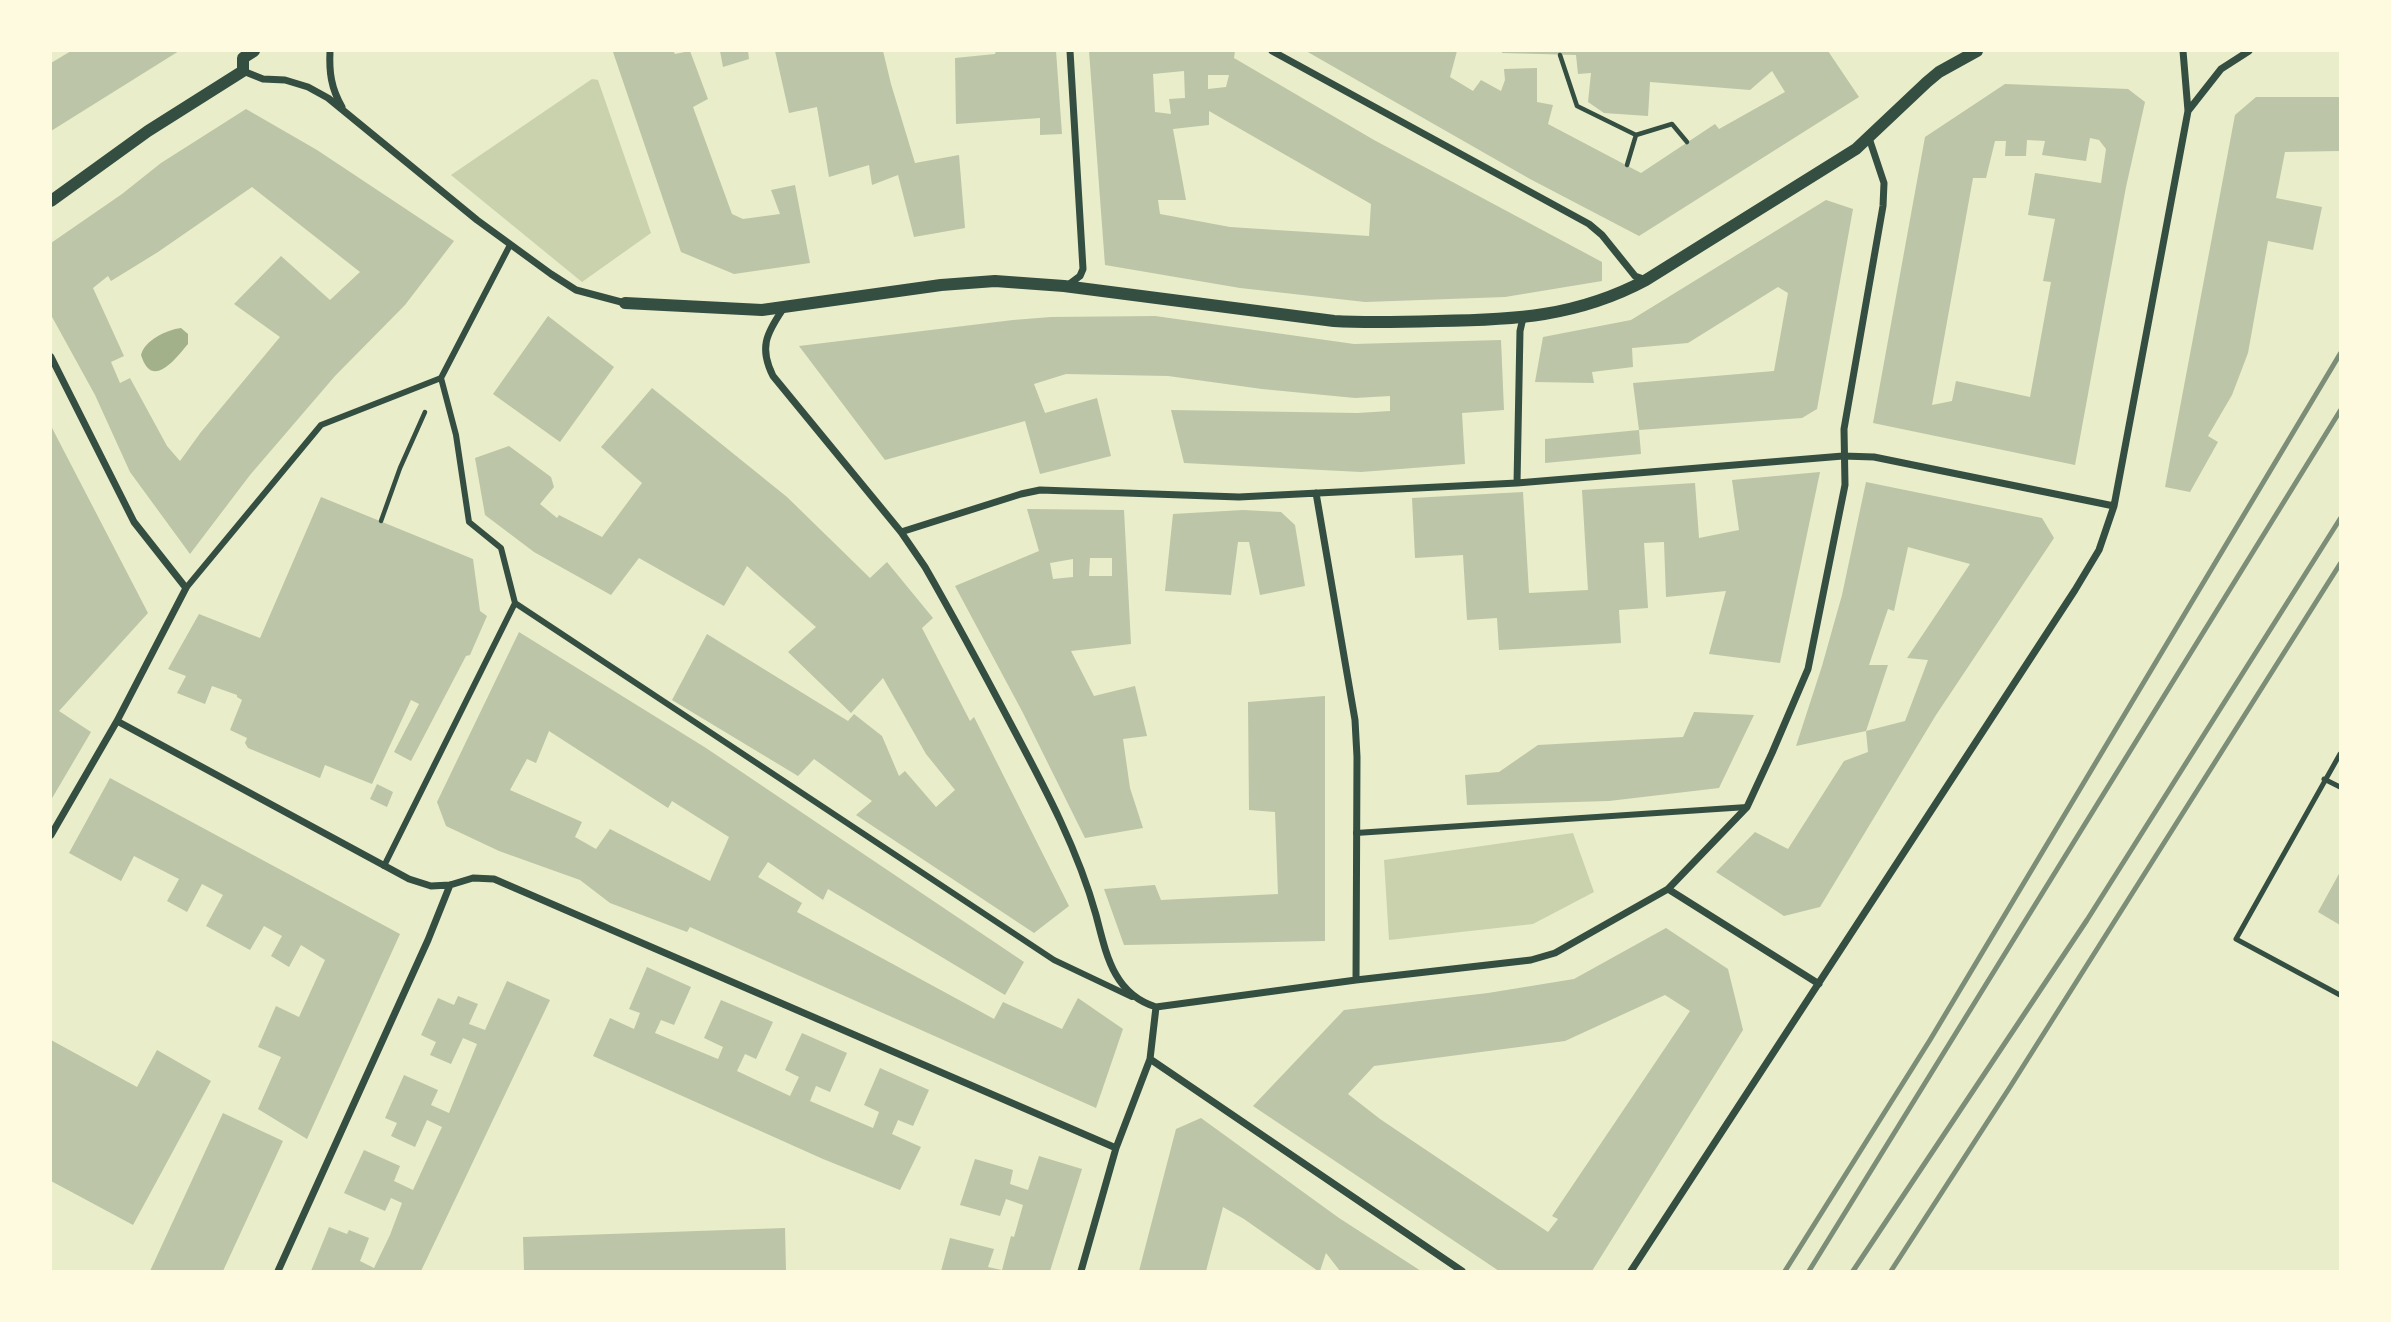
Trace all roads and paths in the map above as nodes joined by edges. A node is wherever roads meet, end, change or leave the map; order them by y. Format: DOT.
graph roads {
  1 [pos="254,51"];
  2 [pos="330,51"];
  3 [pos="1070,51"];
  4 [pos="1272,51"];
  5 [pos="1977,51"];
  6 [pos="2183,51"];
  7 [pos="2249,51"];
  8 [pos="1560,55"];
  9 [pos="243,71"];
  10 [pos="2188,111"];
  11 [pos="348,116"];
  12 [pos="1636,135"];
  13 [pos="1869,138"];
  14 [pos="1687,142"];
  15 [pos="1627,165"];
  16 [pos="51,201"];
  17 [pos="510,245"];
  18 [pos="1646,280"];
  19 [pos="1064,286"];
  20 [pos="625,303"];
  21 [pos="783,309"];
  22 [pos="1523,318"];
  23 [pos="51,357"];
  24 [pos="441,378"];
  25 [pos="419,425"];
  26 [pos="1843,456"];
  27 [pos="1517,483"];
  28 [pos="1317,493"];
  29 [pos="2114,506"];
  30 [pos="381,521"];
  31 [pos="901,532"];
  32 [pos="186,588"];
  33 [pos="515,603"];
  34 [pos="117,721"];
  35 [pos="2340,754"];
  36 [pos="2325,779"];
  37 [pos="2340,787"];
  38 [pos="1747,807"];
  39 [pos="1356,833"];
  40 [pos="51,835"];
  41 [pos="384,866"];
  42 [pos="450,885"];
  43 [pos="1668,889"];
  44 [pos="1356,981"];
  45 [pos="1819,984"];
  46 [pos="2340,995"];
  47 [pos="1136,999"];
  48 [pos="1156,1007"];
  49 [pos="1150,1059"];
  50 [pos="1116,1148"];
  51 [pos="278,1271"];
  52 [pos="1081,1271"];
  53 [pos="1462,1271"];
  54 [pos="1631,1271"];
  1 -- 9 [label="street"];
  2 -- 11 [label="street"];
  3 -- 19 [label="street"];
  4 -- 18 [label="street"];
  5 -- 13 [label="street"];
  6 -- 10 [label="street"];
  7 -- 10 [label="street"];
  8 -- 12 [label="path"];
  9 -- 11 [label="street"];
  9 -- 16 [label="street"];
  10 -- 29 [label="street"];
  11 -- 17 [label="street"];
  12 -- 14 [label="path"];
  12 -- 15 [label="path"];
  13 -- 18 [label="street"];
  13 -- 26 [label="street"];
  17 -- 20 [label="street"];
  17 -- 24 [label="street"];
  18 -- 22 [label="street"];
  19 -- 21 [label="street"];
  19 -- 22 [label="street"];
  20 -- 21 [label="street"];
  21 -- 31 [label="street"];
  22 -- 27 [label="street"];
  23 -- 32 [label="street"];
  24 -- 32 [label="street"];
  24 -- 33 [label="street"];
  25 -- 30 [label="path"];
  26 -- 27 [label="street"];
  26 -- 29 [label="street"];
  26 -- 38 [label="street"];
  27 -- 28 [label="street"];
  28 -- 31 [label="street"];
  28 -- 39 [label="street"];
  29 -- 45 [label="street"];
  31 -- 47 [label="street"];
  32 -- 34 [label="street"];
  33 -- 41 [label="street"];
  33 -- 47 [label="street"];
  34 -- 40 [label="street"];
  34 -- 41 [label="street"];
  35 -- 36 [label="lane"];
  36 -- 37 [label="lane"];
  36 -- 46 [label="lane"];
  38 -- 39 [label="street"];
  38 -- 43 [label="street"];
  39 -- 44 [label="street"];
  41 -- 42 [label="street"];
  42 -- 50 [label="street"];
  42 -- 51 [label="street"];
  43 -- 44 [label="street"];
  43 -- 45 [label="street"];
  44 -- 48 [label="street"];
  45 -- 54 [label="street"];
  47 -- 48 [label="street"];
  48 -- 49 [label="street"];
  49 -- 50 [label="street"];
  49 -- 53 [label="street"];
  50 -- 52 [label="street"];
}
